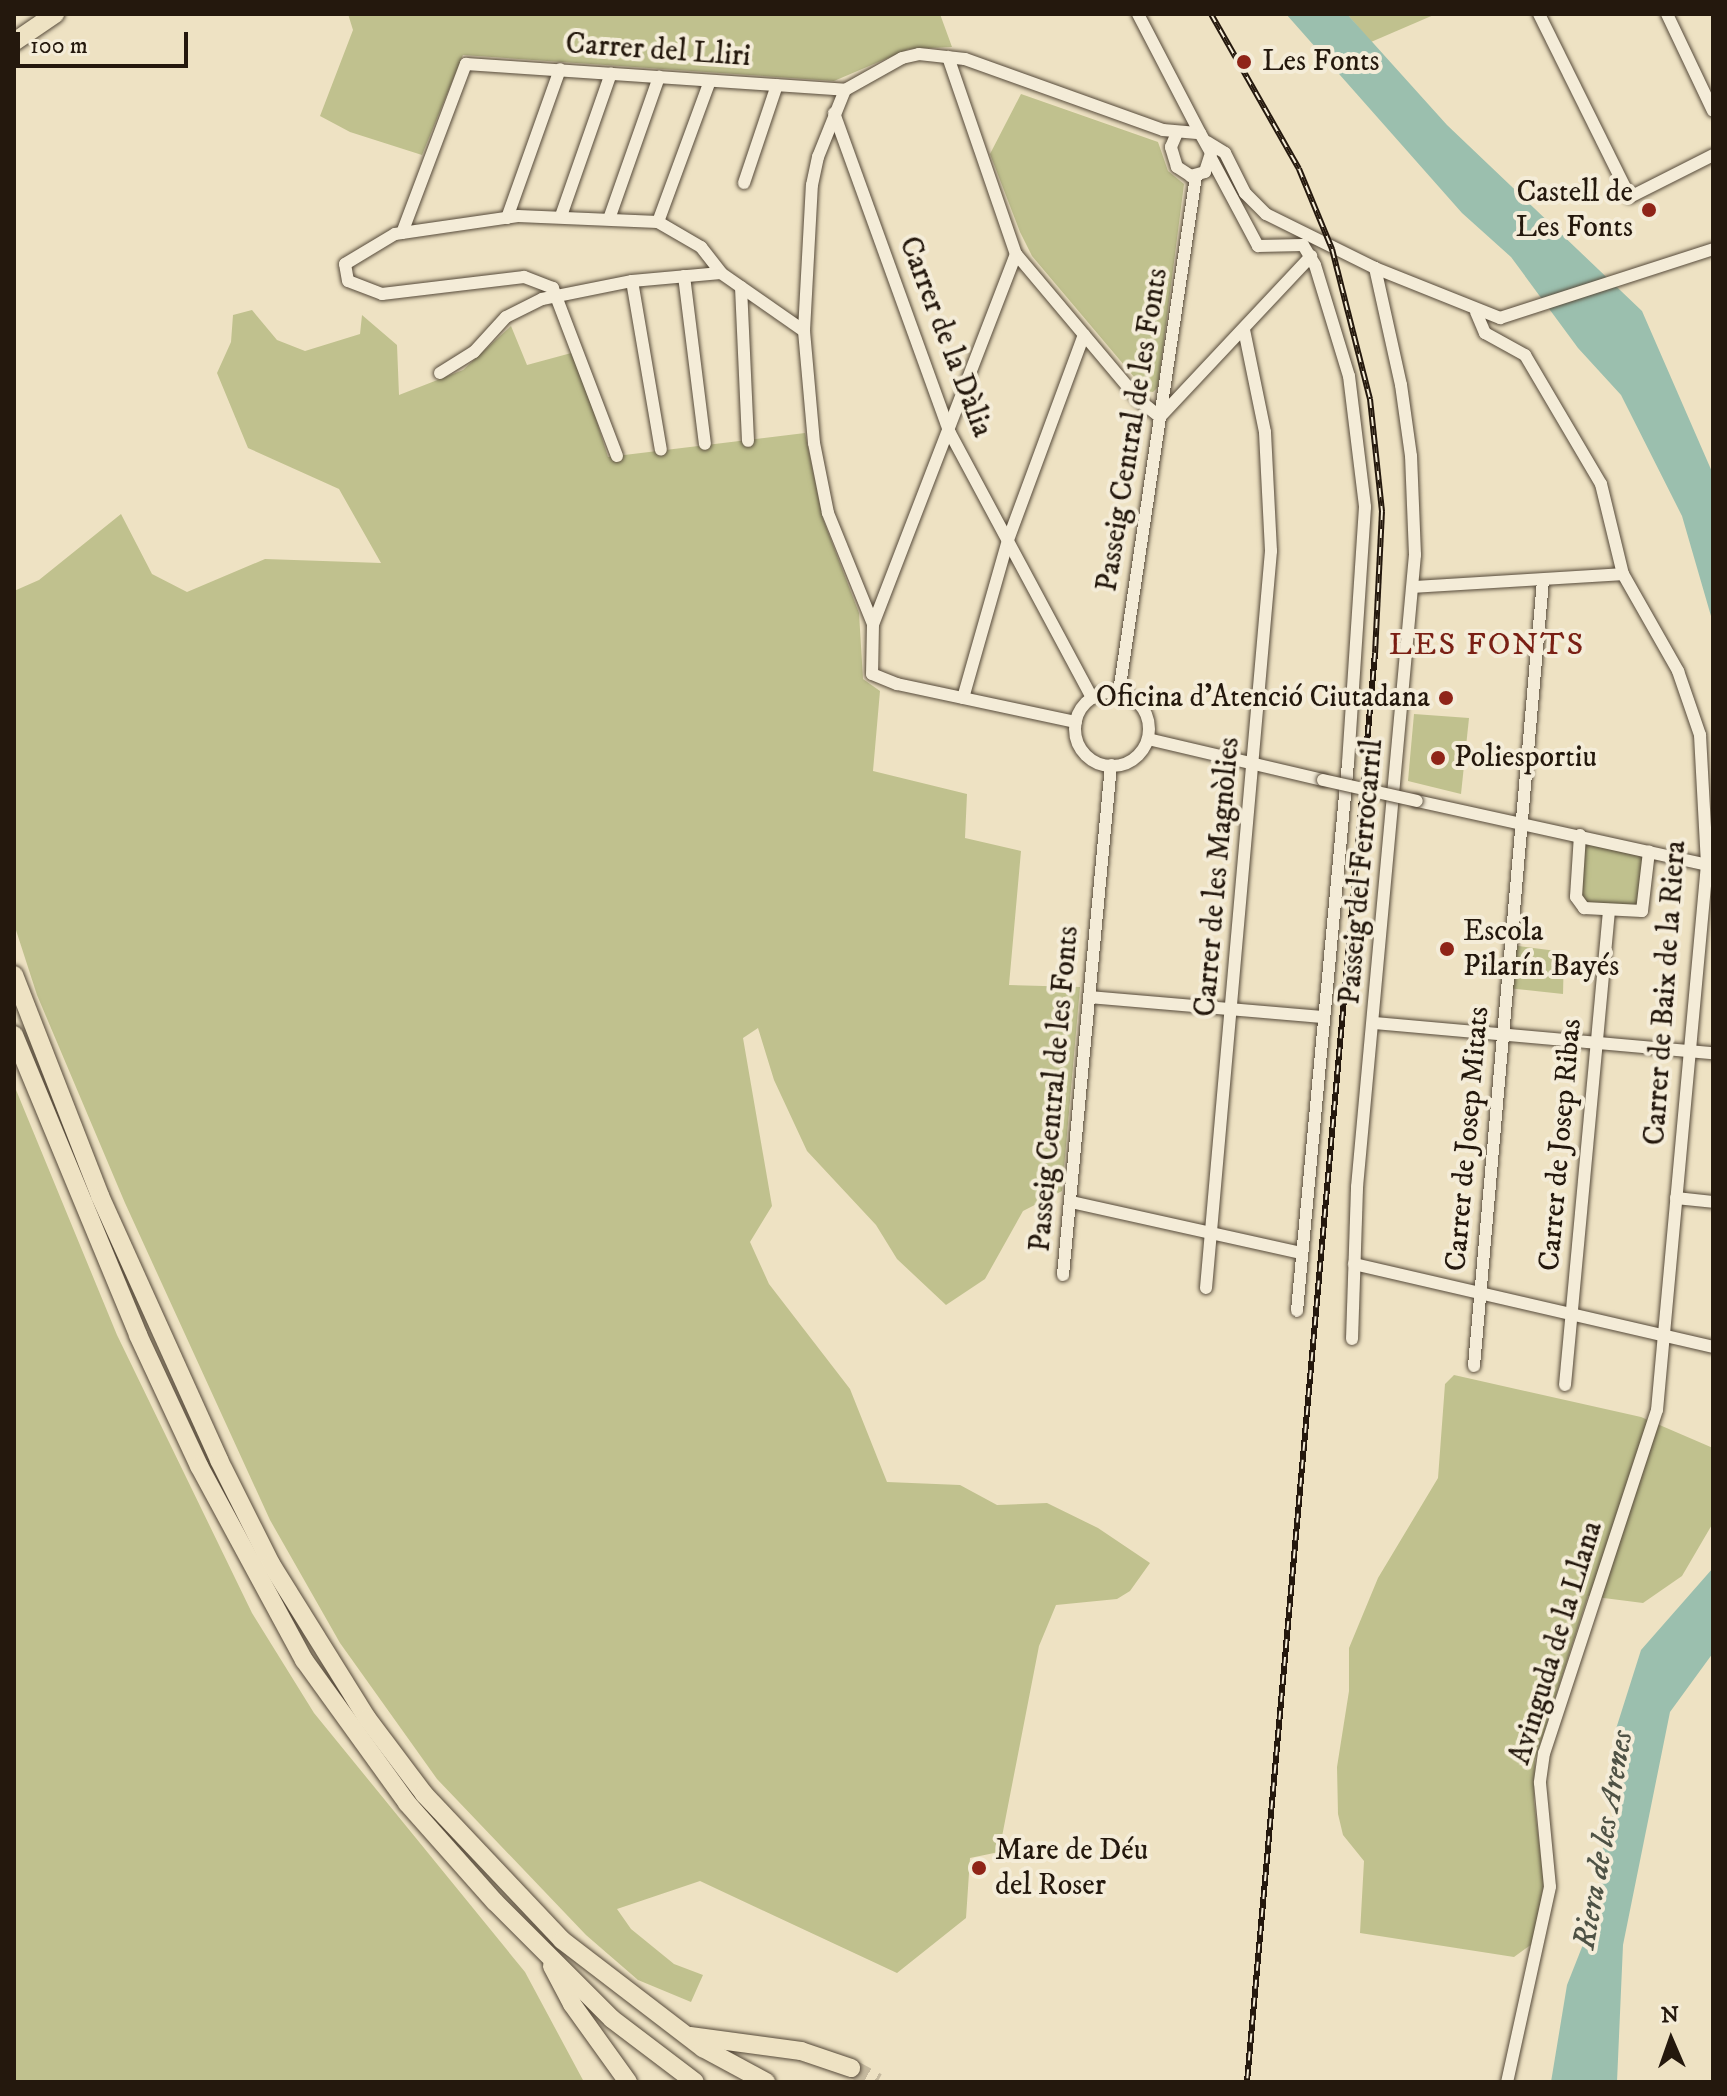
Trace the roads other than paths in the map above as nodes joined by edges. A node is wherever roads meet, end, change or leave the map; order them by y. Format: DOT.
graph roads {
  1 [pos="55,14"];
  2 [pos="1138,14"];
  3 [pos="1539,14"];
  4 [pos="1667,14"];
  5 [pos="14,42"];
  6 [pos="948,57"];
  7 [pos="560,69"];
  8 [pos="611,73"];
  9 [pos="659,77"];
  10 [pos="710,81"];
  11 [pos="777,85"];
  12 [pos="845,90"];
  13 [pos="1713,111"];
  14 [pos="834,113"];
  15 [pos="1177,133"];
  16 [pos="1204,138"];
  17 [pos="1713,155"];
  18 [pos="1211,158"];
  19 [pos="1196,176"];
  20 [pos="744,183"];
  21 [pos="561,216"];
  22 [pos="507,218"];
  23 [pos="609,219"];
  24 [pos="658,222"];
  25 [pos="402,233"];
  26 [pos="1713,249"];
  27 [pos="1016,254"];
  28 [pos="1311,256"];
  29 [pos="1375,268"];
  30 [pos="721,273"];
  31 [pos="684,276"];
  32 [pos="632,281"];
  33 [pos="741,287"];
  34 [pos="559,295"];
  35 [pos="1476,312"];
  36 [pos="1244,330"];
  37 [pos="804,331"];
  38 [pos="1084,335"];
  39 [pos="440,373"];
  40 [pos="1160,417"];
  41 [pos="950,433"];
  42 [pos="748,441"];
  43 [pos="705,444"];
  44 [pos="661,450"];
  45 [pos="617,456"];
  46 [pos="1008,540"];
  47 [pos="1623,574"];
  48 [pos="1543,581"];
  49 [pos="1413,587"];
  50 [pos="873,624"];
  51 [pos="1119,692"];
  52 [pos="963,698"];
  53 [pos="1092,698"];
  54 [pos="1076,722"];
  55 [pos="1148,739"];
  56 [pos="1254,763"];
  57 [pos="1111,765"];
  58 [pos="1523,823"];
  59 [pos="1580,835"];
  60 [pos="1649,851"];
  61 [pos="1710,865"];
  62 [pos="1609,910"];
  63 [pos="14,975"];
  64 [pos="1089,997"];
  65 [pos="1232,1010"];
  66 [pos="1322,1017"];
  67 [pos="1375,1023"];
  68 [pos="1503,1033"];
  69 [pos="14,1035"];
  70 [pos="1596,1042"];
  71 [pos="1689,1050"];
  72 [pos="1713,1053"];
  73 [pos="14,1055"];
  74 [pos="39,1100"];
  75 [pos="1676,1198"];
  76 [pos="1071,1202"];
  77 [pos="1713,1202"];
  78 [pos="1211,1234"];
  79 [pos="1301,1253"];
  80 [pos="1354,1264"];
  81 [pos="1063,1275"];
  82 [pos="1206,1288"];
  83 [pos="1480,1294"];
  84 [pos="1297,1311"];
  85 [pos="1572,1315"];
  86 [pos="1664,1336"];
  87 [pos="1352,1339"];
  88 [pos="1713,1347"];
  89 [pos="1474,1366"];
  90 [pos="1565,1385"];
  91 [pos="1657,1410"];
  92 [pos="548,1956"];
  93 [pos="685,2035"];
  94 [pos="851,2068"];
  95 [pos="628,2082"];
  96 [pos="695,2082"];
  97 [pos="766,2082"];
  98 [pos="1507,2082"];
  1 -- 5 [label="highway"];
  2 -- 16 [label="street"];
  3 -- 17 [label="street"];
  4 -- 13 [label="street"];
  6 -- 12 [label="street"];
  6 -- 15 [label="street"];
  6 -- 27 [label="street"];
  7 -- 8 [label="street, Carrer del Lliri"];
  7 -- 22 [label="street"];
  7 -- 25 [label="street, Carrer del Lliri"];
  8 -- 9 [label="street, Carrer del Lliri"];
  8 -- 21 [label="street"];
  9 -- 10 [label="street, Carrer del Lliri"];
  9 -- 23 [label="street"];
  10 -- 11 [label="street, Carrer del Lliri"];
  10 -- 24 [label="street"];
  11 -- 12 [label="street, Carrer del Lliri"];
  11 -- 20 [label="street"];
  12 -- 14 [label="street"];
  14 -- 37 [label="street"];
  14 -- 41 [label="street, Carrer de la Dàlia"];
  15 -- 16 [label="street"];
  15 -- 19 [label="street"];
  16 -- 18 [label="street"];
  16 -- 29 [label="street"];
  18 -- 19 [label="street"];
  18 -- 28 [label="street"];
  19 -- 40 [label="street, Passeig Central de les Fonts"];
  21 -- 22 [label="street"];
  21 -- 23 [label="street"];
  22 -- 25 [label="street"];
  23 -- 24 [label="street"];
  24 -- 30 [label="street"];
  25 -- 34 [label="street"];
  26 -- 35 [label="street"];
  27 -- 38 [label="street"];
  27 -- 41 [label="street"];
  28 -- 36 [label="street"];
  28 -- 66 [label="street, Passeig del Ferrocarril"];
  29 -- 35 [label="street"];
  29 -- 49 [label="street, Passeig del Ferrocarril"];
  30 -- 31 [label="street"];
  30 -- 33 [label="street"];
  31 -- 32 [label="street"];
  31 -- 43 [label="street"];
  32 -- 34 [label="street"];
  32 -- 44 [label="street"];
  33 -- 37 [label="street"];
  33 -- 42 [label="street"];
  34 -- 39 [label="street"];
  34 -- 45 [label="street"];
  35 -- 47 [label="street, Carrer de Baix de la Riera"];
  36 -- 40 [label="street"];
  36 -- 56 [label="street, Carrer de les Magnòlies"];
  37 -- 50 [label="street"];
  38 -- 40 [label="street"];
  38 -- 46 [label="street"];
  40 -- 51 [label="street, Passeig Central de les Fonts"];
  41 -- 46 [label="street, Carrer de la Dàlia"];
  41 -- 50 [label="street"];
  46 -- 52 [label="street"];
  46 -- 53 [label="street, Carrer de la Dàlia"];
  47 -- 48 [label="street"];
  47 -- 61 [label="street, Carrer de Baix de la Riera"];
  48 -- 49 [label="street"];
  48 -- 58 [label="street, Carrer de Josep Mitats"];
  49 -- 67 [label="street, Passeig del Ferrocarril"];
  50 -- 52 [label="street"];
  51 -- 53 [label="street"];
  51 -- 55 [label="street"];
  52 -- 54 [label="street"];
  53 -- 54 [label="street"];
  54 -- 57 [label="street"];
  55 -- 56 [label="street"];
  55 -- 57 [label="street"];
  56 -- 58 [label="street, bridge"];
  56 -- 65 [label="street, Carrer de les Magnòlies"];
  57 -- 64 [label="street, Passeig Central de les Fonts"];
  58 -- 59 [label="street"];
  58 -- 68 [label="street, Carrer de Josep Mitats"];
  59 -- 60 [label="street"];
  59 -- 62 [label="street"];
  60 -- 61 [label="street"];
  60 -- 62 [label="street"];
  61 -- 71 [label="street, Carrer de Baix de la Riera"];
  62 -- 70 [label="street, Carrer de Josep Ribas"];
  63 -- 93 [label="highway"];
  64 -- 65 [label="street"];
  64 -- 76 [label="street, Passeig Central de les Fonts"];
  65 -- 66 [label="street"];
  65 -- 78 [label="street, Carrer de les Magnòlies"];
  66 -- 79 [label="street, Passeig del Ferrocarril"];
  67 -- 68 [label="street"];
  67 -- 80 [label="street, Passeig del Ferrocarril"];
  68 -- 70 [label="street"];
  68 -- 83 [label="street, Carrer de Josep Mitats"];
  69 -- 74 [label="highway"];
  70 -- 71 [label="street"];
  70 -- 85 [label="street, Carrer de Josep Ribas"];
  71 -- 72 [label="street"];
  71 -- 75 [label="street, Carrer de Baix de la Riera"];
  73 -- 74 [label="highway"];
  74 -- 92 [label="highway"];
  75 -- 77 [label="street"];
  75 -- 86 [label="street, Carrer de Baix de la Riera"];
  76 -- 78 [label="street"];
  76 -- 81 [label="street, Passeig Central de les Fonts"];
  78 -- 79 [label="street"];
  78 -- 82 [label="street, Carrer de les Magnòlies"];
  79 -- 84 [label="street, Passeig del Ferrocarril"];
  80 -- 83 [label="street"];
  80 -- 87 [label="street, Passeig del Ferrocarril"];
  83 -- 85 [label="street"];
  83 -- 89 [label="street, Carrer de Josep Mitats"];
  85 -- 86 [label="street"];
  85 -- 90 [label="street, Carrer de Josep Ribas"];
  86 -- 88 [label="street"];
  86 -- 91 [label="street, Carrer de Baix de la Riera"];
  91 -- 98 [label="street, Avinguda de la Llana"];
  92 -- 95 [label="highway"];
  92 -- 96 [label="highway"];
  93 -- 94 [label="highway"];
  93 -- 97 [label="highway"];
}
